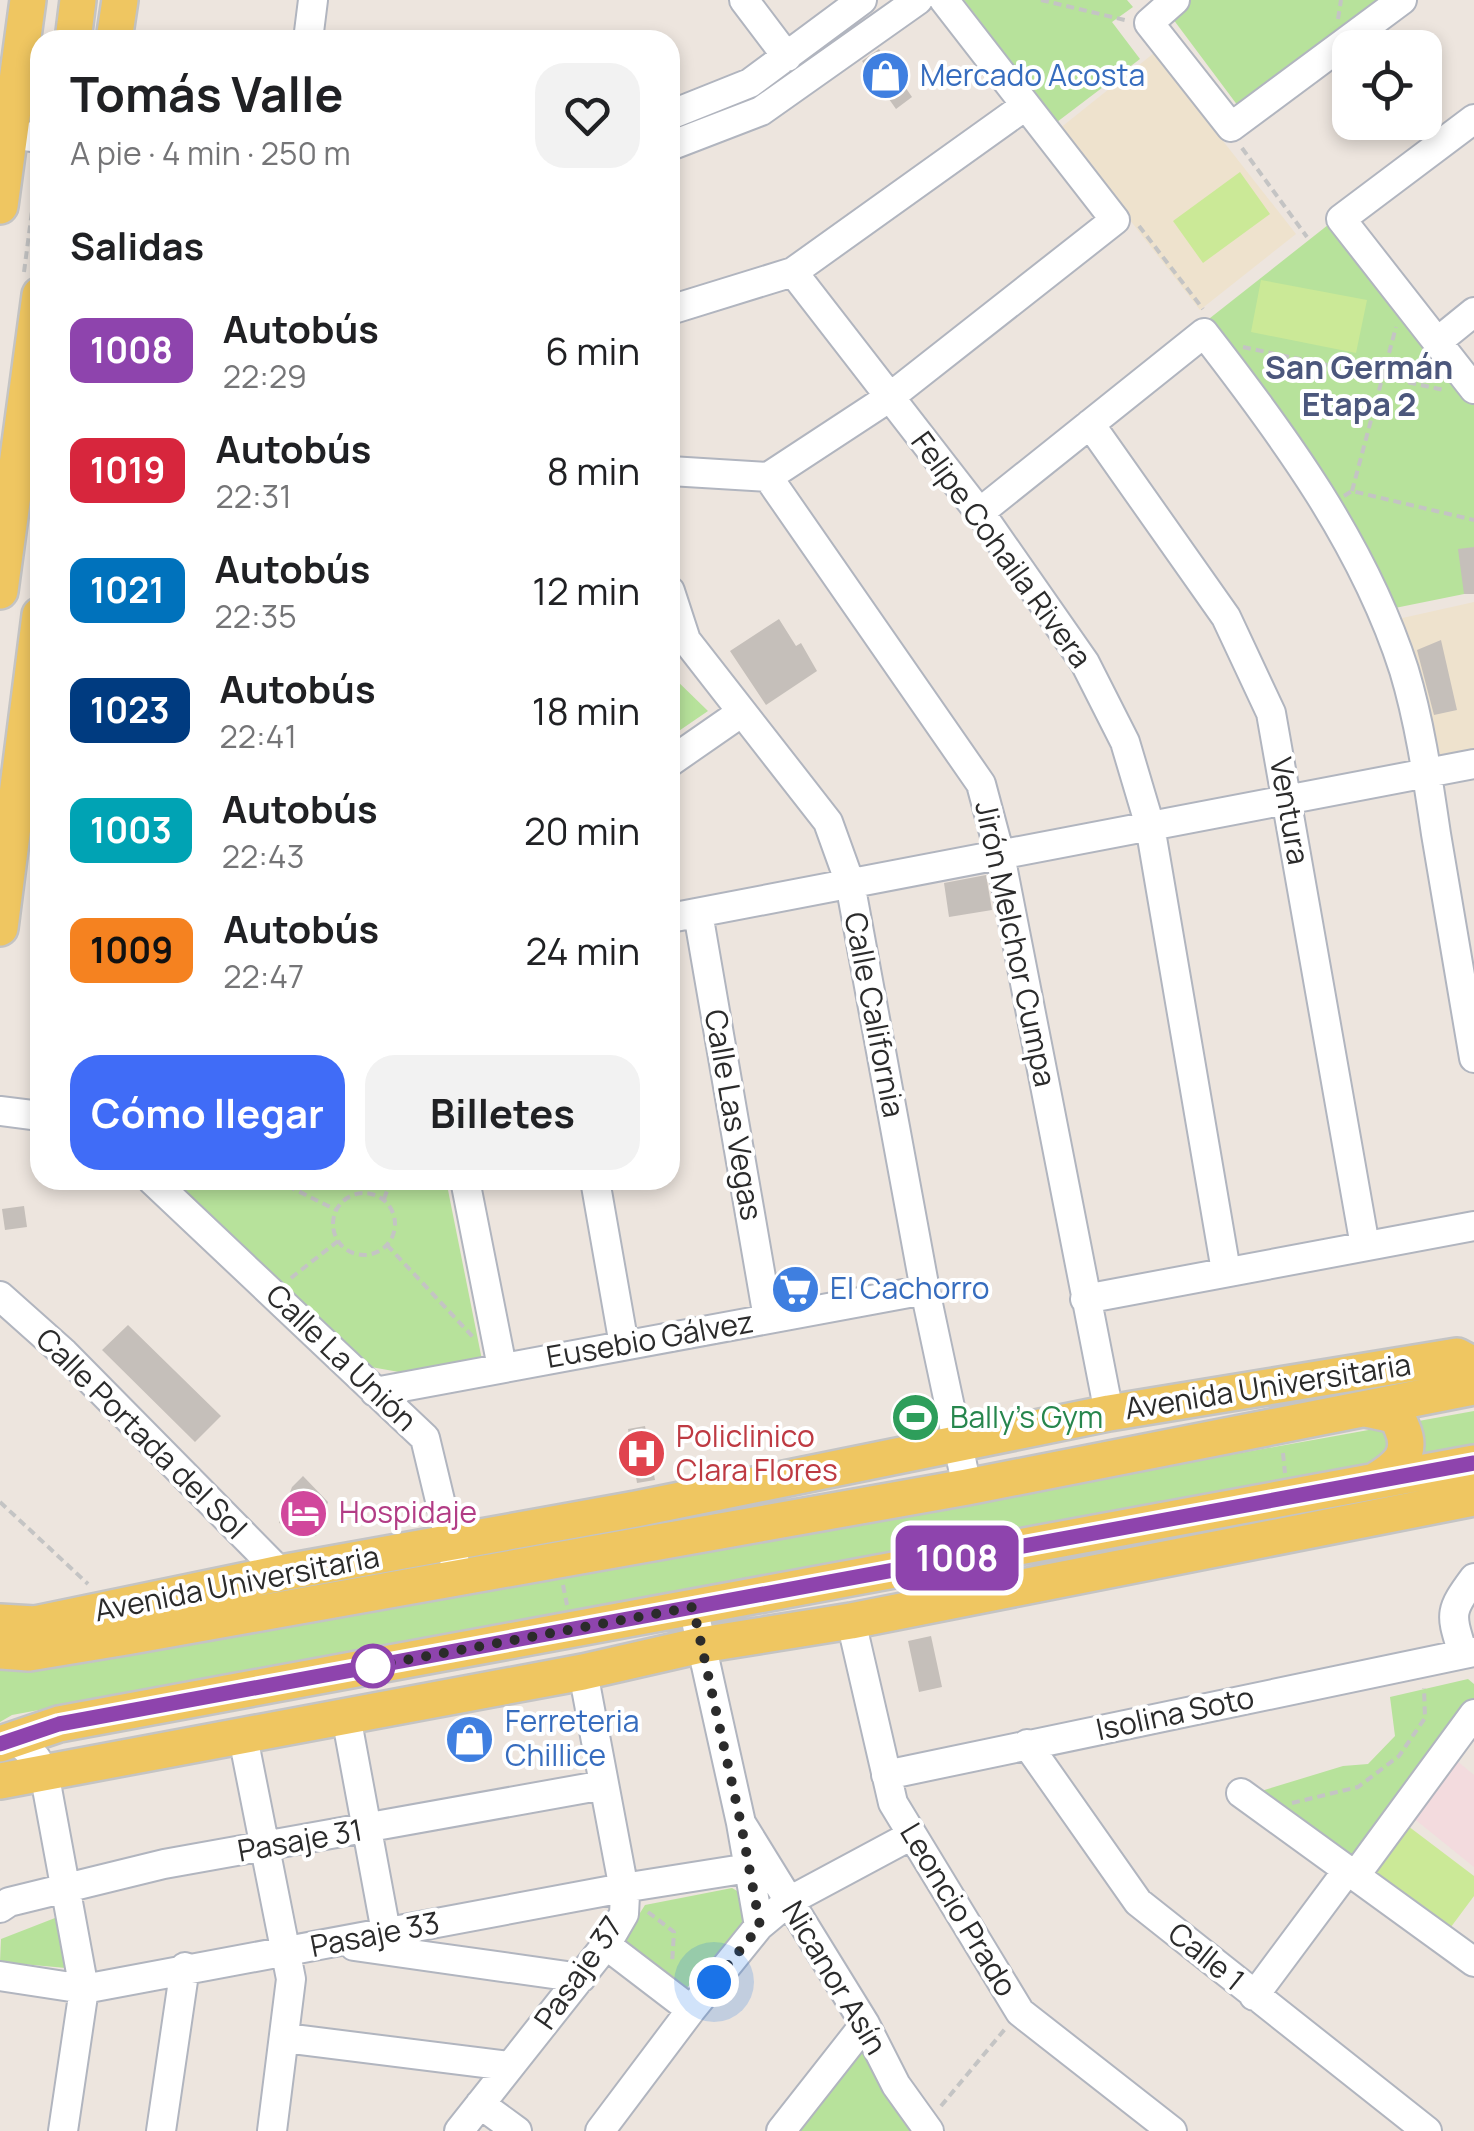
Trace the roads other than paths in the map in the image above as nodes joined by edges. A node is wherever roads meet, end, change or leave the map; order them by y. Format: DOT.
graph roads {
  1 [pos="28,0"];
  2 [pos="78,0"];
  3 [pos="120,0"];
  4 [pos="313,0"];
  5 [pos="744,0"];
  6 [pos="862,0"];
  7 [pos="918,0"];
  8 [pos="944,0"];
  9 [pos="1175,0"];
  10 [pos="1402,0"];
  11 [pos="74,30"];
  12 [pos="116,30"];
  13 [pos="309,30"];
  14 [pos="787,57"];
  15 [pos="1025,106"];
  16 [pos="680,111"];
  17 [pos="17,119"];
  18 [pos="1474,119"];
  19 [pos="680,142"];
  20 [pos="0,206"];
  21 [pos="793,272"];
  22 [pos="680,307"];
  23 [pos="1474,312"];
  24 [pos="1437,342"];
  25 [pos="1465,391"];
  26 [pos="890,397"];
  27 [pos="1090,424"];
  28 [pos="30,452"];
  29 [pos="680,472"];
  30 [pos="768,477"];
  31 [pos="979,513"];
  32 [pos="0,592"];
  33 [pos="680,621"];
  34 [pos="742,712"];
  35 [pos="680,755"];
  36 [pos="1474,764"];
  37 [pos="1426,773"];
  38 [pos="30,778"];
  39 [pos="1287,800"];
  40 [pos="1150,826"];
  41 [pos="1000,855"];
  42 [pos="850,884"];
  43 [pos="698,912"];
  44 [pos="680,916"];
  45 [pos="0,928"];
  46 [pos="1474,1058"];
  47 [pos="0,1111"];
  48 [pos="30,1115"];
  49 [pos="163,1190"];
  50 [pos="467,1190"];
  51 [pos="597,1190"];
  52 [pos="1474,1226"];
  53 [pos="1364,1246"];
  54 [pos="1226,1271"];
  55 [pos="925,1290"];
  56 [pos="0,1296"];
  57 [pos="1085,1299"];
  58 [pos="768,1318"];
  59 [pos="624,1344"];
  60 [pos="1474,1365"];
  61 [pos="502,1367"];
  62 [pos="412,1384"];
  63 [pos="1474,1387"];
  64 [pos="375,1392"];
  65 [pos="1366,1409"];
  66 [pos="1108,1413"];
  67 [pos="420,1434"];
  68 [pos="957,1443"];
  69 [pos="1474,1463"];
  70 [pos="1374,1482"];
  71 [pos="967,1487"];
  72 [pos="1474,1498"];
  73 [pos="450,1542"];
  74 [pos="281,1574"];
  75 [pos="458,1578"];
  76 [pos="1474,1578"];
  77 [pos="693,1607"];
  78 [pos="851,1621"];
  79 [pos="0,1622"];
  80 [pos="701,1645"];
  81 [pos="0,1651"];
  82 [pos="1469,1653"];
  83 [pos="352,1670"];
  84 [pos="583,1672"];
  85 [pos="1474,1714"];
  86 [pos="354,1715"];
  87 [pos="243,1737"];
  88 [pos="7,1741"];
  89 [pos="1028,1744"];
  90 [pos="44,1772"];
  91 [pos="886,1775"];
  92 [pos="0,1780"];
  93 [pos="604,1785"];
  94 [pos="1253,1801"];
  95 [pos="741,1824"];
  96 [pos="367,1830"];
  97 [pos="912,1835"];
  98 [pos="265,1847"];
  99 [pos="749,1868"];
  100 [pos="1351,1874"];
  101 [pos="67,1888"];
  102 [pos="624,1891"];
  103 [pos="789,1901"];
  104 [pos="0,1908"];
  105 [pos="424,1925"];
  106 [pos="760,1926"];
  107 [pos="386,1932"];
  108 [pos="331,1942"];
  109 [pos="606,1946"];
  110 [pos="286,1952"];
  111 [pos="426,1956"];
  112 [pos="1472,1957"];
  113 [pos="186,1968"];
  114 [pos="0,1976"];
  115 [pos="581,1978"];
  116 [pos="84,1989"];
  117 [pos="1254,1996"];
  118 [pos="681,2002"];
  119 [pos="865,2024"];
  120 [pos="285,2038"];
  121 [pos="509,2066"];
  122 [pos="480,2104"];
  123 [pos="927,2128"];
  124 [pos="62,2131"];
  125 [pos="161,2131"];
  126 [pos="272,2131"];
  127 [pos="459,2131"];
  128 [pos="517,2131"];
  129 [pos="600,2131"];
  130 [pos="781,2131"];
  131 [pos="1172,2131"];
  132 [pos="1427,2131"];
  1 -- 17 [label="main road"];
  2 -- 11 [label="main road"];
  3 -- 12 [label="main road"];
  4 -- 13 [label="street"];
  5 -- 14 [label="street"];
  6 -- 14 [label="street"];
  7 -- 19 [label="street"];
  8 -- 15 [label="street"];
  9 -- 10 [label="street"];
  14 -- 16 [label="street"];
  15 -- 21 [label="street"];
  15 -- 26 [label="street"];
  17 -- 20 [label="main road"];
  18 -- 24 [label="street"];
  21 -- 22 [label="street"];
  21 -- 26 [label="street, Felipe Cohaila Rivera"];
  23 -- 24 [label="street"];
  24 -- 25 [label="street"];
  26 -- 30 [label="street"];
  26 -- 31 [label="street, Felipe Cohaila Rivera"];
  27 -- 31 [label="street"];
  27 -- 37 [label="street"];
  27 -- 39 [label="street, Ventura"];
  28 -- 32 [label="main road"];
  29 -- 30 [label="street"];
  30 -- 41 [label="street, Jirón Melchor Cumpa"];
  31 -- 40 [label="street, Felipe Cohaila Rivera"];
  33 -- 34 [label="street, Calle California"];
  34 -- 35 [label="street"];
  34 -- 42 [label="street, Calle California"];
  36 -- 37 [label="street"];
  37 -- 39 [label="street"];
  37 -- 46 [label="street"];
  38 -- 45 [label="main road"];
  39 -- 40 [label="street"];
  39 -- 53 [label="street, Ventura"];
  40 -- 41 [label="street"];
  40 -- 54 [label="street, Felipe Cohaila Rivera"];
  41 -- 42 [label="street"];
  41 -- 57 [label="street, Jirón Melchor Cumpa"];
  42 -- 43 [label="street"];
  42 -- 55 [label="street, Calle California"];
  43 -- 44 [label="street"];
  43 -- 58 [label="street, Calle Las Vegas"];
  47 -- 48 [label="street"];
  49 -- 64 [label="street, Calle La Unión"];
  50 -- 61 [label="street"];
  51 -- 59 [label="street"];
  52 -- 53 [label="street"];
  53 -- 54 [label="street"];
  54 -- 57 [label="street"];
  55 -- 58 [label="street, Eusebio Gálvez"];
  55 -- 68 [label="street, Calle California"];
  56 -- 74 [label="street, Calle Portada del Sol"];
  57 -- 66 [label="street, Jirón Melchor Cumpa"];
  58 -- 59 [label="street, Eusebio Gálvez"];
  59 -- 61 [label="street, Eusebio Gálvez"];
  60 -- 66 [label="main road, Avenida Universitaria"];
  61 -- 62 [label="street, Eusebio Gálvez"];
  62 -- 64 [label="street, Eusebio Gálvez"];
  62 -- 67 [label="street"];
  63 -- 65 [label="main road, Avenida Universitaria"];
  64 -- 67 [label="street, Calle La Unión"];
  65 -- 70 [label="main road"];
  65 -- 71 [label="main road, Avenida Universitaria"];
  66 -- 68 [label="main road, Avenida Universitaria"];
  67 -- 73 [label="street, Calle La Unión"];
  68 -- 71 [label="street, Calle California"];
  68 -- 73 [label="main road, Avenida Universitaria"];
  69 -- 70 [label="main road"];
  70 -- 77 [label="main road"];
  71 -- 75 [label="main road, Avenida Universitaria"];
  72 -- 78 [label="main road"];
  73 -- 74 [label="main road, Avenida Universitaria"];
  73 -- 75 [label="street, Calle La Unión"];
  74 -- 79 [label="main road, Avenida Universitaria"];
  75 -- 81 [label="main road, Avenida Universitaria"];
  76 -- 82 [label="street"];
  77 -- 80 [label="street, Nicanor Asín"];
  77 -- 83 [label="main road"];
  78 -- 80 [label="main road"];
  78 -- 91 [label="street, Leoncio Prado"];
  80 -- 84 [label="main road"];
  80 -- 95 [label="street, Nicanor Asín"];
  82 -- 89 [label="street, Isolina Soto"];
  83 -- 86 [label="main road"];
  83 -- 88 [label="main road"];
  84 -- 86 [label="main road"];
  84 -- 93 [label="street, Pasaje 37"];
  85 -- 100 [label="street"];
  86 -- 87 [label="main road"];
  86 -- 96 [label="street"];
  87 -- 90 [label="main road"];
  87 -- 98 [label="street"];
  88 -- 90 [label="street"];
  89 -- 91 [label="street, Isolina Soto"];
  89 -- 117 [label="street, Calle 1"];
  90 -- 92 [label="main road"];
  90 -- 101 [label="street"];
  91 -- 97 [label="street, Leoncio Prado"];
  93 -- 96 [label="street, Pasaje 31"];
  93 -- 102 [label="street, Pasaje 37"];
  94 -- 100 [label="street"];
  95 -- 99 [label="street, Nicanor Asín"];
  95 -- 103 [label="street, Nicanor Asín"];
  96 -- 98 [label="street, Pasaje 31"];
  96 -- 107 [label="street"];
  97 -- 103 [label="street"];
  97 -- 131 [label="street, Leoncio Prado"];
  98 -- 101 [label="street, Pasaje 31"];
  98 -- 110 [label="street"];
  99 -- 102 [label="street, Pasaje 33"];
  99 -- 106 [label="street, Nicanor Asín"];
  100 -- 112 [label="street"];
  100 -- 117 [label="street"];
  101 -- 104 [label="street, Pasaje 31"];
  101 -- 116 [label="street"];
  102 -- 105 [label="street, Pasaje 33"];
  102 -- 109 [label="street, Pasaje 37"];
  103 -- 106 [label="street"];
  103 -- 119 [label="street, Nicanor Asín"];
  105 -- 107 [label="street, Pasaje 33"];
  105 -- 111 [label="street"];
  106 -- 118 [label="street"];
  107 -- 108 [label="street, Pasaje 33"];
  108 -- 110 [label="street, Pasaje 33"];
  108 -- 111 [label="street"];
  109 -- 115 [label="street, Pasaje 37"];
  109 -- 118 [label="street"];
  110 -- 113 [label="street, Pasaje 33"];
  110 -- 120 [label="street"];
  111 -- 115 [label="street"];
  113 -- 116 [label="street, Pasaje 33"];
  113 -- 125 [label="street"];
  114 -- 116 [label="street, Pasaje 33"];
  115 -- 121 [label="street, Pasaje 37"];
  116 -- 124 [label="street"];
  117 -- 132 [label="street, Calle 1"];
  118 -- 129 [label="street"];
  119 -- 123 [label="street, Nicanor Asín"];
  119 -- 130 [label="street"];
  120 -- 121 [label="street"];
  120 -- 126 [label="street"];
  121 -- 122 [label="street, Pasaje 37"];
  122 -- 127 [label="street, Pasaje 37"];
  122 -- 128 [label="street"];
}
